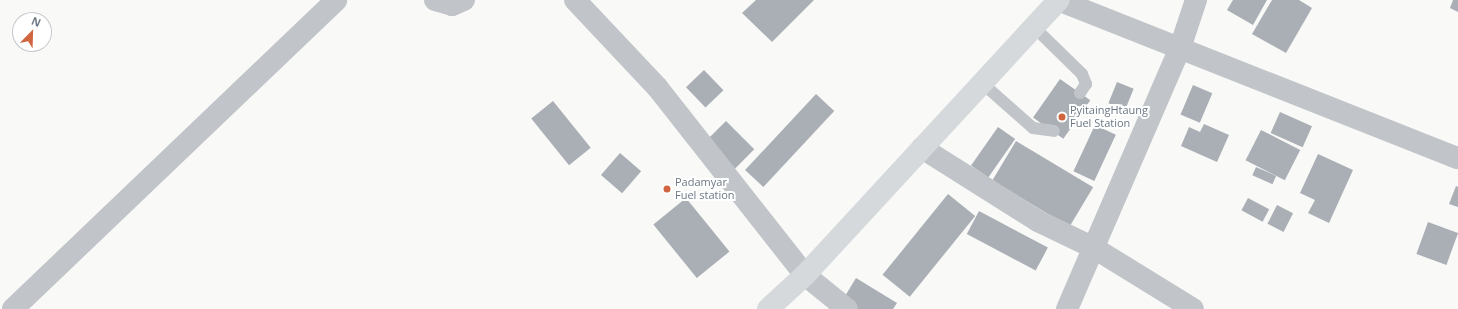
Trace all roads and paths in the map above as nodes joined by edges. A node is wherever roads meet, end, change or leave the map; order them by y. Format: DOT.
graph roads {
  1 [pos="336,0"];
  2 [pos="435,0"];
  3 [pos="464,0"];
  4 [pos="575,0"];
  5 [pos="1059,0"];
  6 [pos="1196,0"];
  7 [pos="1034,27"];
  8 [pos="1180,48"];
  9 [pos="982,83"];
  10 [pos="1080,93"];
  11 [pos="1054,131"];
  12 [pos="922,148"];
  13 [pos="1458,158"];
  14 [pos="1094,248"];
  15 [pos="805,275"];
  16 [pos="13,309"];
  17 [pos="768,309"];
  18 [pos="846,309"];
  19 [pos="1067,309"];
  20 [pos="1193,309"];
  1 -- 16 [label="street"];
  2 -- 3 [label="street"];
  4 -- 15 [label="street"];
  5 -- 7 [label="main road"];
  5 -- 8 [label="street"];
  6 -- 8 [label="street"];
  7 -- 9 [label="main road"];
  7 -- 10 [label="lane"];
  8 -- 13 [label="street"];
  8 -- 14 [label="street"];
  9 -- 11 [label="lane"];
  9 -- 12 [label="main road"];
  12 -- 14 [label="street"];
  12 -- 15 [label="main road"];
  14 -- 19 [label="street"];
  14 -- 20 [label="street"];
  15 -- 17 [label="main road"];
  15 -- 18 [label="street"];
}
